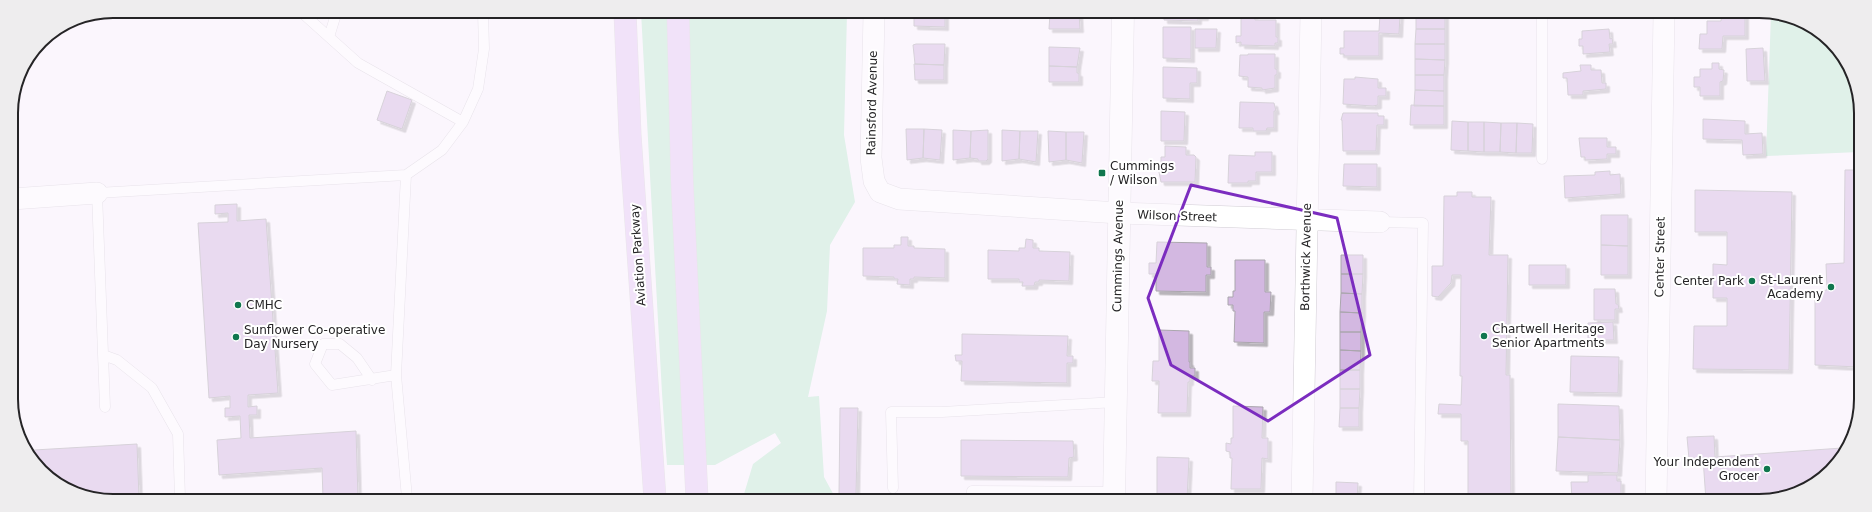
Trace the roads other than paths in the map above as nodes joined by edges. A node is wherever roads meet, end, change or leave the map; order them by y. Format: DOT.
graph roads {
  1 [pos="308,18"];
  2 [pos="335,18"];
  3 [pos="483,18"];
  4 [pos="625,18"];
  5 [pos="678,18"];
  6 [pos="874,18"];
  7 [pos="1123,18"];
  8 [pos="1310,18"];
  9 [pos="1542,18"];
  10 [pos="1664,18"];
  11 [pos="329,37"];
  12 [pos="463,122"];
  13 [pos="1542,159"];
  14 [pos="406,175"];
  15 [pos="880,192"];
  16 [pos="97,193"];
  17 [pos="18,199"];
  18 [pos="1119,213"];
  19 [pos="1307,220"];
  20 [pos="1380,222"];
  21 [pos="103,355"];
  22 [pos="396,375"];
  23 [pos="372,380"];
  24 [pos="1116,402"];
  25 [pos="105,407"];
  26 [pos="893,488"];
  27 [pos="180,494"];
  28 [pos="407,494"];
  29 [pos="655,494"];
  30 [pos="697,494"];
  31 [pos="972,494"];
  32 [pos="1057,494"];
  33 [pos="1114,494"];
  34 [pos="1302,494"];
  35 [pos="1418,494"];
  36 [pos="1656,494"];
  1 -- 11 [label="lane"];
  2 -- 11 [label="lane"];
  3 -- 12 [label="lane"];
  4 -- 29 [label="main road, Aviation Parkway"];
  5 -- 30 [label="main road"];
  6 -- 15 [label="street, Rainsford Avenue"];
  7 -- 18 [label="street, Cummings Avenue"];
  8 -- 19 [label="street, Borthwick Avenue"];
  9 -- 13 [label="lane"];
  10 -- 36 [label="street, Center Street"];
  11 -- 12 [label="lane"];
  12 -- 14 [label="lane"];
  14 -- 16 [label="lane"];
  14 -- 22 [label="lane"];
  15 -- 18 [label="street, Wilson Street"];
  16 -- 17 [label="street"];
  16 -- 21 [label="lane"];
  18 -- 19 [label="street, Wilson Street"];
  18 -- 24 [label="street, Cummings Avenue"];
  19 -- 20 [label="street, Wilson Street"];
  19 -- 34 [label="street, Borthwick Avenue"];
  20 -- 35 [label="lane"];
  21 -- 25 [label="lane"];
  21 -- 27 [label="lane"];
  22 -- 23 [label="lane"];
  22 -- 28 [label="lane"];
  23 -- 23 [label="lane"];
  24 -- 26 [label="lane"];
  24 -- 33 [label="street, Cummings Avenue"];
  31 -- 32 [label="lane"];
}
